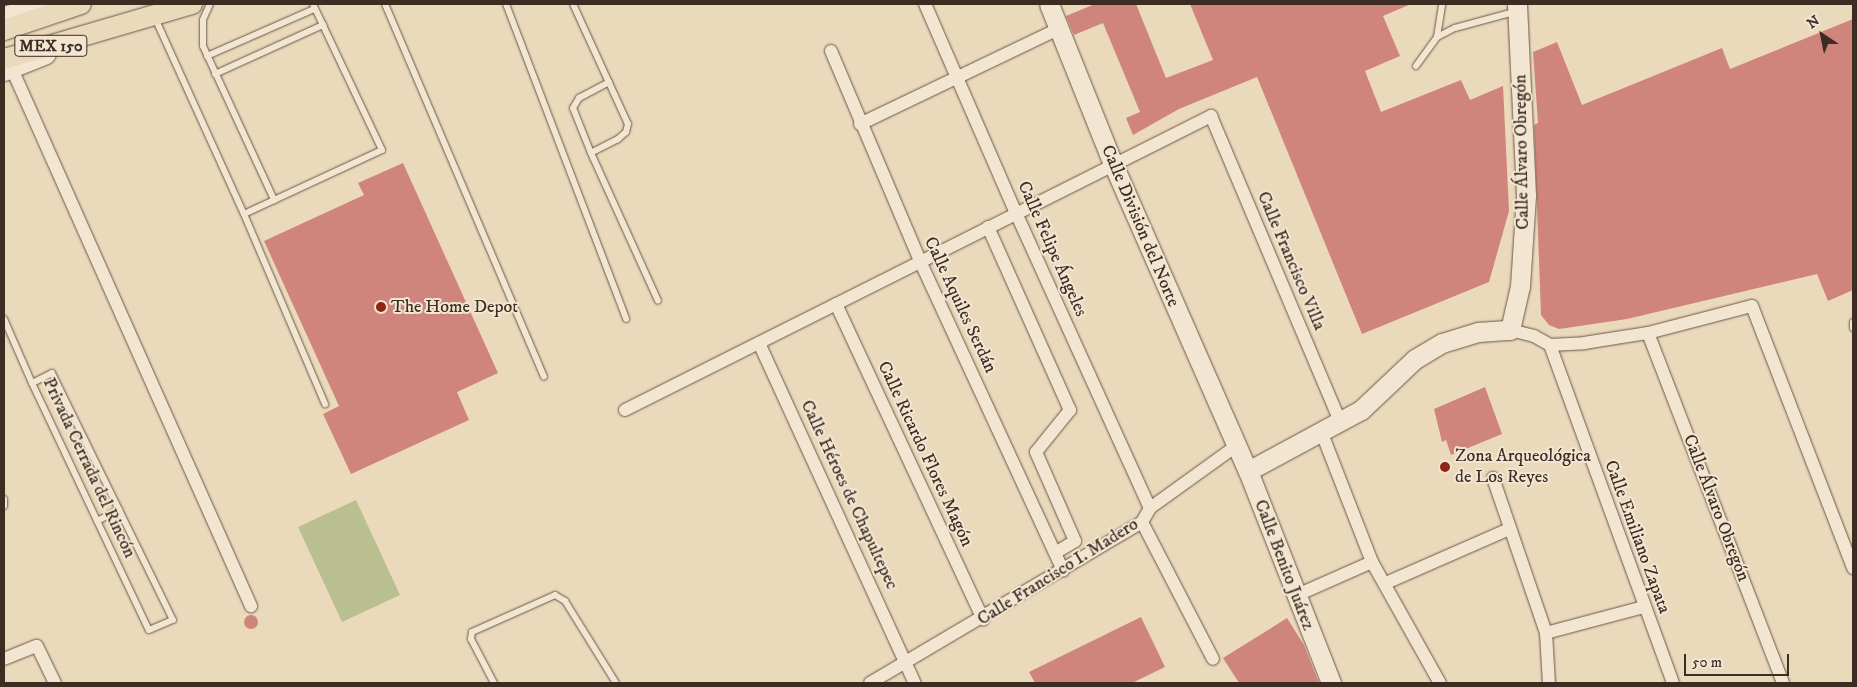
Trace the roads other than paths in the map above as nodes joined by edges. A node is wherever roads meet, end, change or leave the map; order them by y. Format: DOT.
graph roads {
  1 [pos="43,4"];
  2 [pos="81,4"];
  3 [pos="192,4"];
  4 [pos="210,4"];
  5 [pos="386,4"];
  6 [pos="506,4"];
  7 [pos="573,4"];
  8 [pos="926,4"];
  9 [pos="1049,4"];
  10 [pos="1442,4"];
  11 [pos="314,6"];
  12 [pos="1518,8"];
  13 [pos="153,15"];
  14 [pos="7,24"];
  15 [pos="323,25"];
  16 [pos="1058,29"];
  17 [pos="1437,37"];
  18 [pos="831,51"];
  19 [pos="207,56"];
  20 [pos="8,64"];
  21 [pos="1416,66"];
  22 [pos="215,74"];
  23 [pos="956,76"];
  24 [pos="609,82"];
  25 [pos="860,124"];
  26 [pos="592,153"];
  27 [pos="1113,164"];
  28 [pos="274,200"];
  29 [pos="1016,213"];
  30 [pos="244,214"];
  31 [pos="988,227"];
  32 [pos="920,261"];
  33 [pos="658,301"];
  34 [pos="836,304"];
  35 [pos="4,319"];
  36 [pos="626,319"];
  37 [pos="1853,322"];
  38 [pos="1853,328"];
  39 [pos="1510,330"];
  40 [pos="1648,332"];
  41 [pos="759,343"];
  42 [pos="1550,345"];
  43 [pos="544,378"];
  44 [pos="32,383"];
  45 [pos="326,404"];
  46 [pos="625,410"];
  47 [pos="1340,421"];
  48 [pos="1321,431"];
  49 [pos="1235,447"];
  50 [pos="1248,471"];
  51 [pos="1493,478"];
  52 [pos="4,499"];
  53 [pos="4,506"];
  54 [pos="1150,508"];
  55 [pos="119,510"];
  56 [pos="97,521"];
  57 [pos="1142,522"];
  58 [pos="1510,529"];
  59 [pos="1055,554"];
  60 [pos="1372,562"];
  61 [pos="1853,568"];
  62 [pos="1063,571"];
  63 [pos="1386,583"];
  64 [pos="1295,596"];
  65 [pos="251,606"];
  66 [pos="1644,607"];
  67 [pos="983,619"];
  68 [pos="1546,633"];
  69 [pos="4,659"];
  70 [pos="1213,659"];
  71 [pos="906,663"];
  72 [pos="55,683"];
  73 [pos="494,683"];
  74 [pos="616,683"];
  75 [pos="870,683"];
  76 [pos="915,683"];
  77 [pos="1331,683"];
  78 [pos="1440,683"];
  79 [pos="1549,683"];
  80 [pos="1673,683"];
  81 [pos="1783,683"];
  1 -- 14 [label="main road"];
  2 -- 14 [label="main road, MEX 150"];
  3 -- 13 [label="main road, MEX 150"];
  4 -- 19 [label="lane"];
  5 -- 43 [label="lane"];
  6 -- 36 [label="lane"];
  7 -- 24 [label="lane"];
  8 -- 23 [label="street, Calle Felipe Ángeles"];
  9 -- 16 [label="main road, Calle División del Norte"];
  10 -- 17 [label="lane"];
  11 -- 15 [label="lane"];
  11 -- 19 [label="lane"];
  12 -- 17 [label="lane"];
  12 -- 39 [label="main road, Calle Álvaro Obregón"];
  13 -- 20 [label="main road, MEX 150"];
  13 -- 30 [label="lane"];
  15 -- 22 [label="lane"];
  15 -- 28 [label="lane"];
  16 -- 23 [label="street"];
  16 -- 27 [label="main road, Calle División del Norte"];
  17 -- 21 [label="lane"];
  18 -- 25 [label="street, Calle Aquiles Serdán"];
  19 -- 22 [label="lane"];
  20 -- 65 [label="street"];
  22 -- 28 [label="lane"];
  23 -- 25 [label="street"];
  23 -- 29 [label="street, Calle Felipe Ángeles"];
  24 -- 26 [label="lane"];
  24 -- 26 [label="lane"];
  25 -- 32 [label="street, Calle Aquiles Serdán"];
  26 -- 33 [label="lane"];
  27 -- 29 [label="street"];
  27 -- 47 [label="street, Calle Francisco Villa"];
  27 -- 49 [label="main road, Calle División del Norte"];
  28 -- 30 [label="lane"];
  29 -- 31 [label="street"];
  29 -- 54 [label="street, Calle Felipe Ángeles"];
  30 -- 45 [label="lane"];
  31 -- 32 [label="street"];
  31 -- 59 [label="street"];
  32 -- 34 [label="street"];
  32 -- 59 [label="street, Calle Aquiles Serdán"];
  34 -- 41 [label="street"];
  34 -- 67 [label="street, Calle Ricardo Flores Magón"];
  35 -- 44 [label="lane, Privada Cerrada del Rincón"];
  37 -- 38 [label="lane"];
  39 -- 42 [label="street"];
  39 -- 47 [label="main road"];
  40 -- 42 [label="street"];
  40 -- 61 [label="street"];
  40 -- 81 [label="street, Calle Álvaro Obregón"];
  41 -- 46 [label="street"];
  41 -- 71 [label="street, Calle Héroes de Chapultepec"];
  42 -- 66 [label="street, Calle Emiliano Zapata"];
  44 -- 55 [label="lane"];
  44 -- 56 [label="lane, Privada Cerrada del Rincón"];
  47 -- 48 [label="main road"];
  48 -- 50 [label="main road"];
  48 -- 60 [label="street"];
  49 -- 50 [label="main road, Calle Benito Juárez"];
  49 -- 54 [label="street, Calle Francisco I. Madero"];
  50 -- 64 [label="main road, Calle Benito Juárez"];
  51 -- 58 [label="street"];
  52 -- 53 [label="lane"];
  54 -- 57 [label="street, Calle Francisco I. Madero"];
  55 -- 56 [label="lane"];
  55 -- 56 [label="lane, Privada Cerrada del Rincón"];
  57 -- 62 [label="street, Calle Francisco I. Madero"];
  57 -- 70 [label="street"];
  58 -- 63 [label="street"];
  58 -- 68 [label="street"];
  59 -- 62 [label="street, Calle Aquiles Serdán"];
  60 -- 63 [label="street"];
  60 -- 64 [label="street"];
  62 -- 67 [label="street, Calle Francisco I. Madero"];
  63 -- 78 [label="street"];
  64 -- 77 [label="main road, Calle Benito Juárez"];
  66 -- 68 [label="street"];
  66 -- 80 [label="street, Calle Emiliano Zapata"];
  67 -- 71 [label="street, Calle Francisco I. Madero"];
  68 -- 79 [label="street"];
  69 -- 72 [label="street"];
  71 -- 75 [label="street, Calle Francisco I. Madero"];
  71 -- 76 [label="street, Calle Héroes de Chapultepec"];
  73 -- 74 [label="lane"];
}
